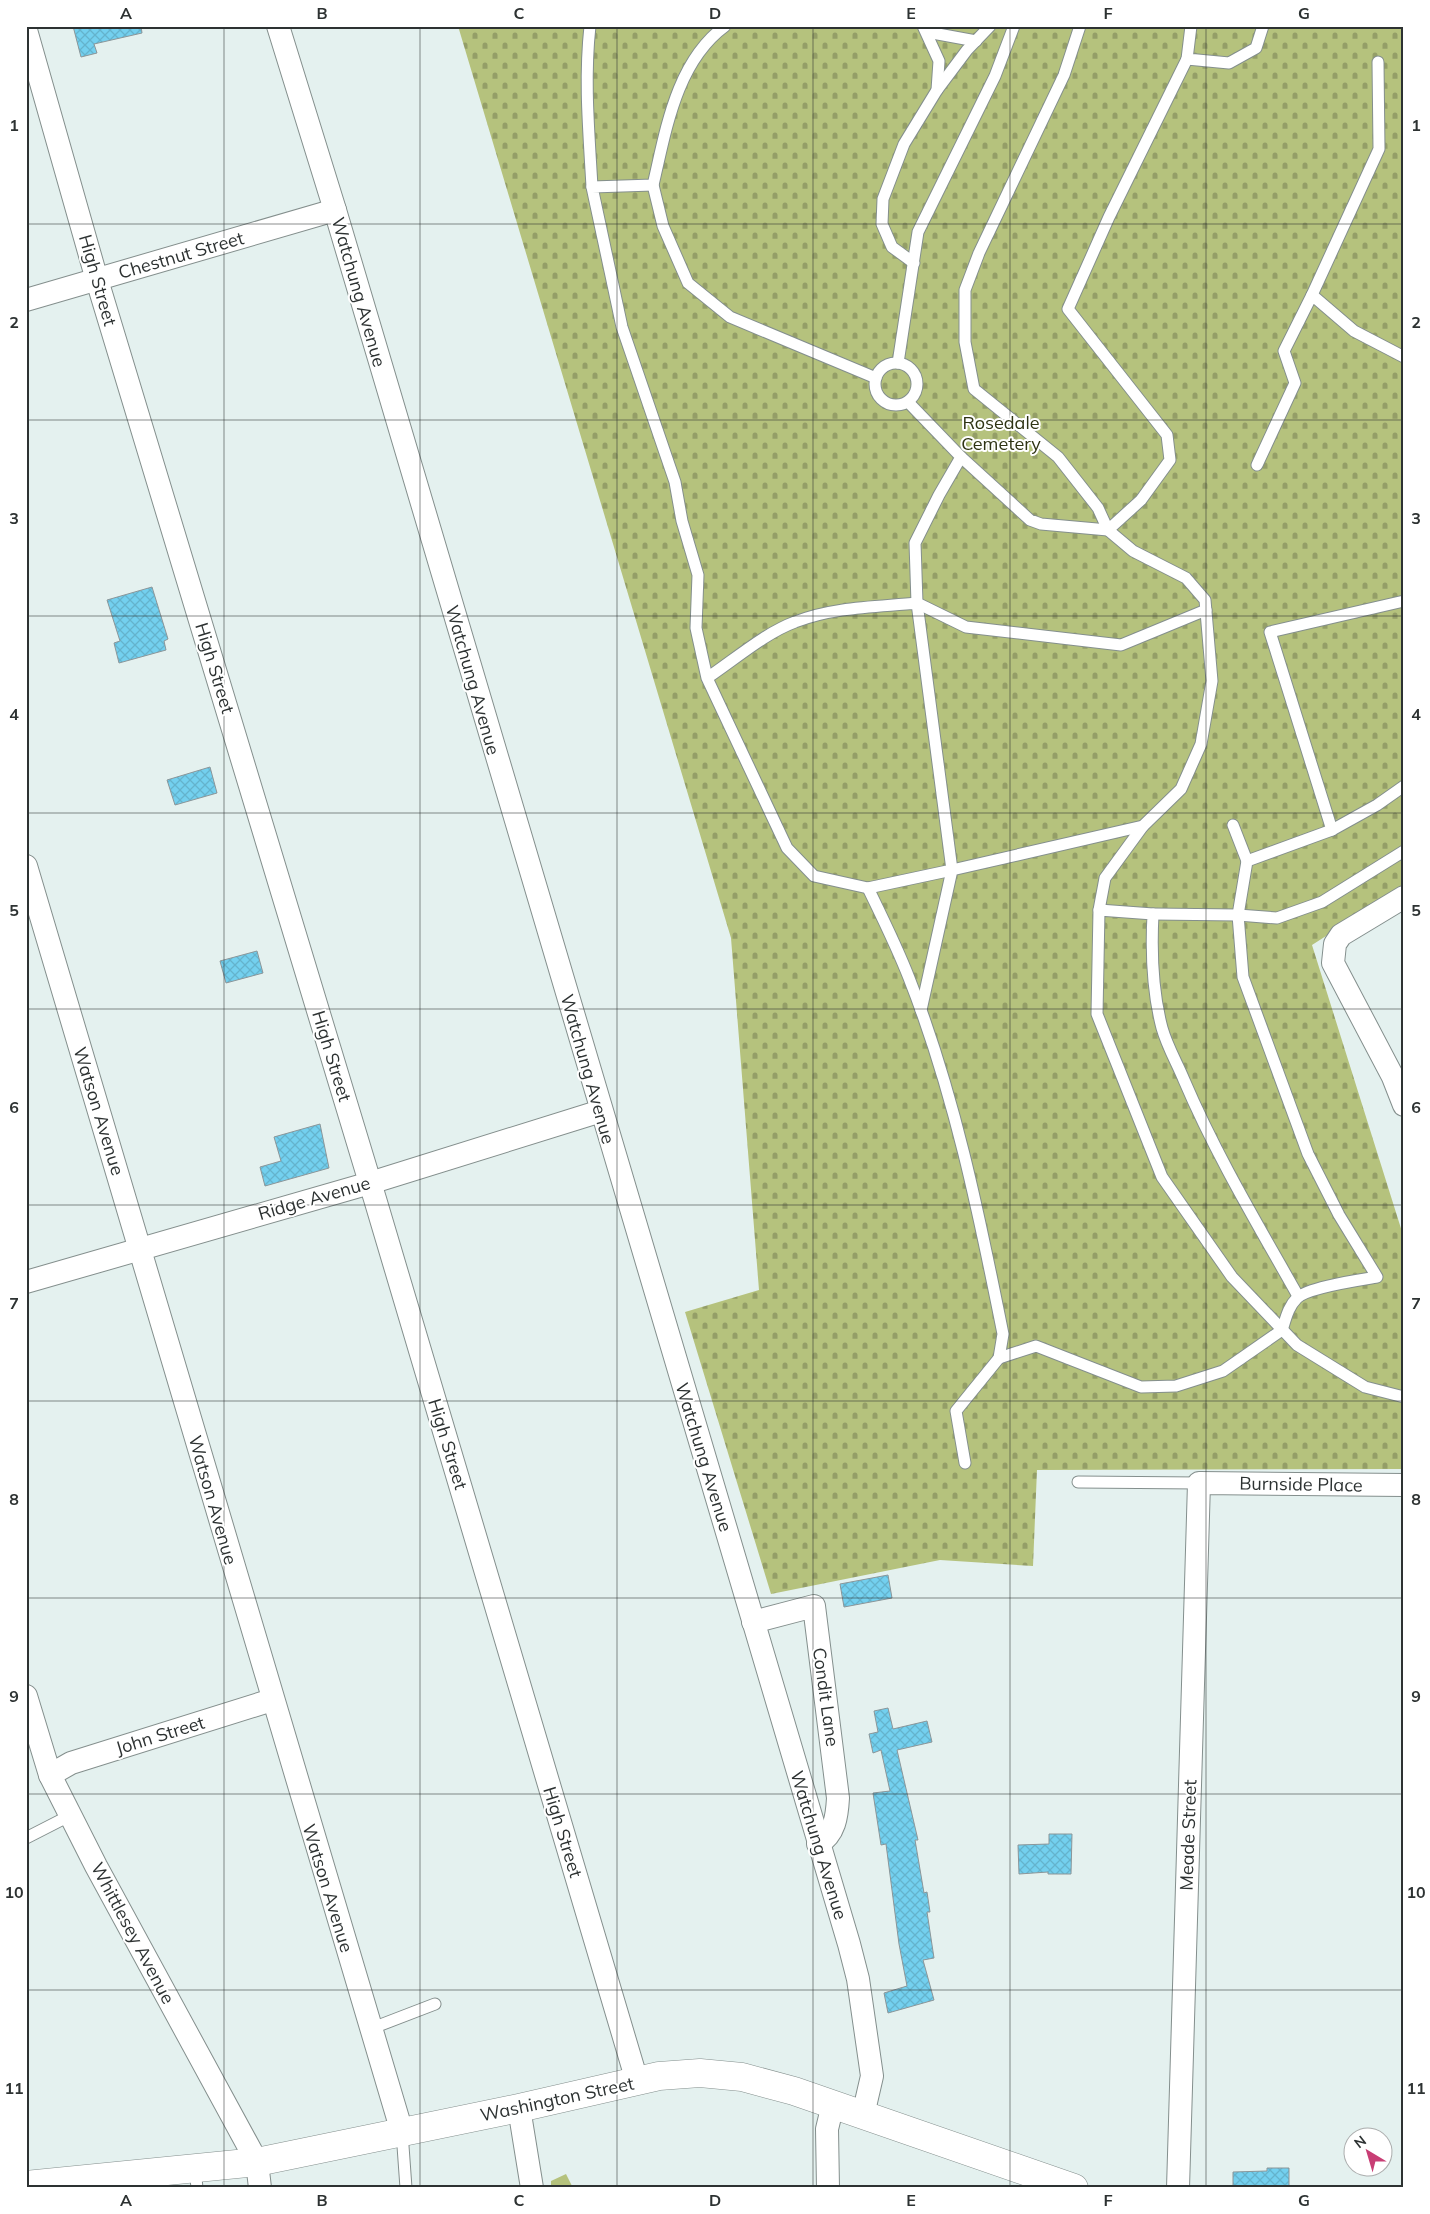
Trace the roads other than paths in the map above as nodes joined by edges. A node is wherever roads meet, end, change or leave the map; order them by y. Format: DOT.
graph roads {
  1 [pos="278,26"];
  2 [pos="590,26"];
  3 [pos="724,26"];
  4 [pos="990,26"];
  5 [pos="1014,26"];
  6 [pos="1080,26"];
  7 [pos="1191,26"];
  8 [pos="1263,26"];
  9 [pos="925,29"];
  10 [pos="26,30"];
  11 [pos="976,41"];
  12 [pos="1187,59"];
  13 [pos="1378,62"];
  14 [pos="936,90"];
  15 [pos="653,185"];
  16 [pos="592,187"];
  17 [pos="335,210"];
  18 [pos="914,263"];
  19 [pos="97,280"];
  20 [pos="1312,295"];
  21 [pos="26,300"];
  22 [pos="1404,357"];
  23 [pos="898,363"];
  24 [pos="876,378"];
  25 [pos="908,402"];
  26 [pos="961,457"];
  27 [pos="1257,465"];
  28 [pos="1108,530"];
  29 [pos="1404,602"];
  30 [pos="917,603"];
  31 [pos="1206,610"];
  32 [pos="707,678"];
  33 [pos="1404,786"];
  34 [pos="1233,825"];
  35 [pos="1143,826"];
  36 [pos="1332,830"];
  37 [pos="1404,852"];
  38 [pos="1248,861"];
  39 [pos="26,866"];
  40 [pos="952,870"];
  41 [pos="868,888"];
  42 [pos="1404,897"];
  43 [pos="1099,910"];
  44 [pos="1153,914"];
  45 [pos="1238,915"];
  46 [pos="920,1010"];
  47 [pos="1404,1105"];
  48 [pos="601,1111"];
  49 [pos="370,1183"];
  50 [pos="140,1248"];
  51 [pos="26,1282"];
  52 [pos="1298,1296"];
  53 [pos="1282,1330"];
  54 [pos="999,1358"];
  55 [pos="1404,1398"];
  56 [pos="965,1463"];
  57 [pos="1078,1482"];
  58 [pos="1199,1483"];
  59 [pos="1404,1485"];
  60 [pos="753,1622"];
  61 [pos="26,1696"];
  62 [pos="272,1700"];
  63 [pos="50,1775"];
  64 [pos="71,1815"];
  65 [pos="26,1838"];
  66 [pos="818,1844"];
  67 [pos="435,2004"];
  68 [pos="370,2029"];
  69 [pos="637,2081"];
  70 [pos="833,2104"];
  71 [pos="520,2108"];
  72 [pos="864,2115"];
  73 [pos="402,2132"];
  74 [pos="258,2175"];
  75 [pos="196,2179"];
  76 [pos="103,2183"];
  77 [pos="26,2185"];
  78 [pos="406,2188"];
  79 [pos="532,2188"];
  80 [pos="828,2188"];
  81 [pos="1074,2188"];
  82 [pos="1178,2188"];
  1 -- 17 [label="street, Watchung Avenue"];
  2 -- 16 [label="lane"];
  3 -- 15 [label="lane"];
  4 -- 11 [label="lane"];
  5 -- 18 [label="lane"];
  6 -- 28 [label="lane"];
  7 -- 12 [label="lane"];
  8 -- 12 [label="lane"];
  9 -- 11 [label="lane"];
  9 -- 14 [label="lane"];
  10 -- 19 [label="street, High Street"];
  11 -- 14 [label="lane"];
  12 -- 28 [label="lane"];
  13 -- 20 [label="lane"];
  14 -- 18 [label="lane"];
  15 -- 16 [label="lane"];
  15 -- 24 [label="lane"];
  16 -- 32 [label="lane"];
  17 -- 19 [label="street, Chestnut Street"];
  17 -- 48 [label="street, Watchung Avenue"];
  18 -- 23 [label="lane"];
  19 -- 21 [label="street, Chestnut Street"];
  19 -- 49 [label="street, High Street"];
  20 -- 22 [label="lane"];
  20 -- 27 [label="lane"];
  23 -- 24 [label="lane"];
  23 -- 25 [label="lane"];
  24 -- 25 [label="lane"];
  25 -- 26 [label="lane"];
  26 -- 28 [label="lane"];
  26 -- 30 [label="lane"];
  28 -- 31 [label="lane"];
  29 -- 36 [label="lane"];
  30 -- 31 [label="lane"];
  30 -- 32 [label="lane"];
  30 -- 40 [label="lane"];
  31 -- 35 [label="lane"];
  32 -- 41 [label="lane"];
  33 -- 36 [label="lane"];
  34 -- 38 [label="lane"];
  35 -- 40 [label="lane"];
  35 -- 43 [label="lane"];
  36 -- 38 [label="lane"];
  37 -- 45 [label="lane"];
  38 -- 45 [label="lane"];
  39 -- 50 [label="street, Watson Avenue"];
  40 -- 41 [label="lane"];
  40 -- 46 [label="lane"];
  41 -- 46 [label="lane"];
  42 -- 47 [label="street"];
  43 -- 44 [label="lane"];
  43 -- 53 [label="lane"];
  44 -- 45 [label="lane"];
  44 -- 52 [label="lane"];
  45 -- 52 [label="lane"];
  46 -- 54 [label="lane"];
  48 -- 49 [label="street, Ridge Avenue"];
  48 -- 60 [label="street, Watchung Avenue"];
  49 -- 50 [label="street, Ridge Avenue"];
  49 -- 69 [label="street, High Street"];
  50 -- 51 [label="street, Ridge Avenue"];
  50 -- 62 [label="street, Watson Avenue"];
  52 -- 53 [label="lane"];
  53 -- 54 [label="lane"];
  53 -- 55 [label="lane"];
  54 -- 56 [label="lane"];
  57 -- 58 [label="lane"];
  58 -- 59 [label="street, Burnside Place"];
  58 -- 82 [label="street, Meade Street"];
  60 -- 66 [label="street, Watchung Avenue"];
  60 -- 66 [label="street, Condit Lane"];
  61 -- 63 [label="street, Whittlesey Avenue"];
  62 -- 63 [label="street, John Street"];
  62 -- 68 [label="street, Watson Avenue"];
  63 -- 64 [label="street, Whittlesey Avenue"];
  64 -- 65 [label="lane"];
  64 -- 74 [label="street, Whittlesey Avenue"];
  66 -- 72 [label="street, Watchung Avenue"];
  67 -- 68 [label="lane"];
  68 -- 73 [label="street, Watson Avenue"];
  69 -- 70 [label="main road, Washington Street"];
  69 -- 71 [label="main road, Washington Street"];
  70 -- 72 [label="main road, Washington Street"];
  70 -- 80 [label="street"];
  71 -- 73 [label="main road, Washington Street"];
  71 -- 79 [label="street"];
  72 -- 81 [label="main road, Washington Street"];
  73 -- 74 [label="main road, Washington Street"];
  73 -- 78 [label="lane"];
  74 -- 75 [label="main road, Washington Street"];
  75 -- 76 [label="main road, Washington Street"];
  76 -- 77 [label="main road, Washington Street"];
}
